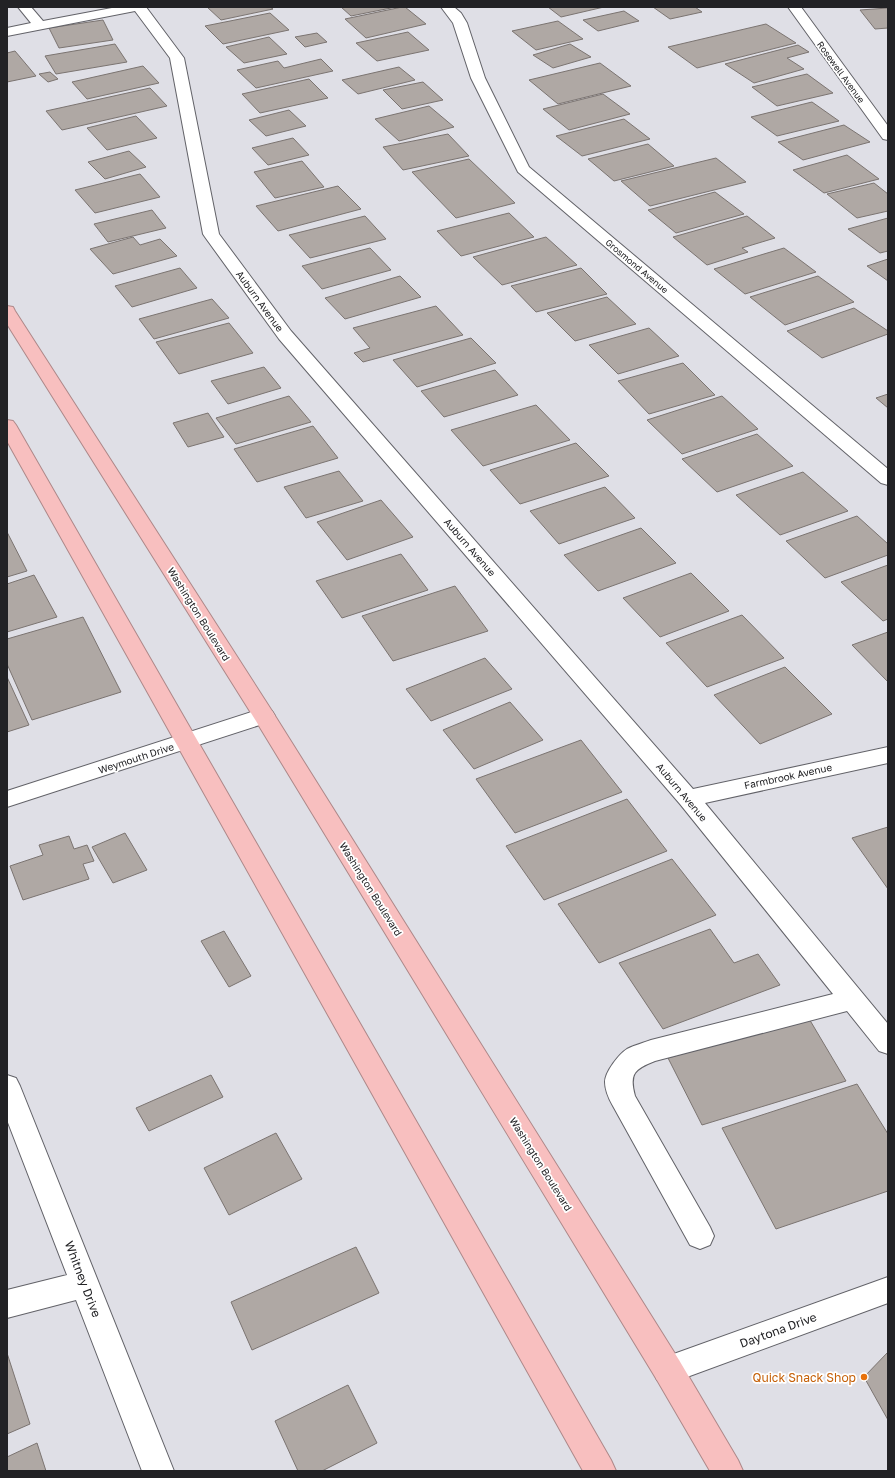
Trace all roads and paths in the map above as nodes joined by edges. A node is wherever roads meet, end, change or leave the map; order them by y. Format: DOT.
graph roads {
  1 [pos="24,7"];
  2 [pos="138,7"];
  3 [pos="447,7"];
  4 [pos="794,7"];
  5 [pos="39,25"];
  6 [pos="7,32"];
  7 [pos="888,136"];
  8 [pos="7,311"];
  9 [pos="7,425"];
  10 [pos="888,479"];
  11 [pos="264,716"];
  12 [pos="187,742"];
  13 [pos="888,755"];
  14 [pos="688,798"];
  15 [pos="7,799"];
  16 [pos="852,999"];
  17 [pos="888,1043"];
  18 [pos="7,1086"];
  19 [pos="700,1236"];
  20 [pos="85,1284"];
  21 [pos="888,1290"];
  22 [pos="7,1304"];
  23 [pos="668,1370"];
  24 [pos="158,1471"];
  25 [pos="600,1471"];
  26 [pos="726,1471"];
  1 -- 5 [label="street"];
  2 -- 5 [label="street"];
  2 -- 14 [label="street, Auburn Avenue"];
  3 -- 10 [label="street, Grosmond Avenue"];
  4 -- 7 [label="street, Rosewell Avenue"];
  5 -- 6 [label="street"];
  8 -- 11 [label="highway, Washington Boulevard"];
  9 -- 12 [label="highway"];
  11 -- 12 [label="street, Weymouth Drive"];
  11 -- 23 [label="highway, Washington Boulevard"];
  12 -- 15 [label="street, Weymouth Drive"];
  12 -- 25 [label="highway"];
  13 -- 14 [label="street, Farmbrook Avenue"];
  14 -- 16 [label="street, Auburn Avenue"];
  16 -- 17 [label="street, Auburn Avenue"];
  16 -- 19 [label="street"];
  18 -- 20 [label="street, Whitney Drive"];
  20 -- 22 [label="street"];
  20 -- 24 [label="street, Whitney Drive"];
  21 -- 23 [label="street, Daytona Drive"];
  23 -- 26 [label="highway, Washington Boulevard"];
}
